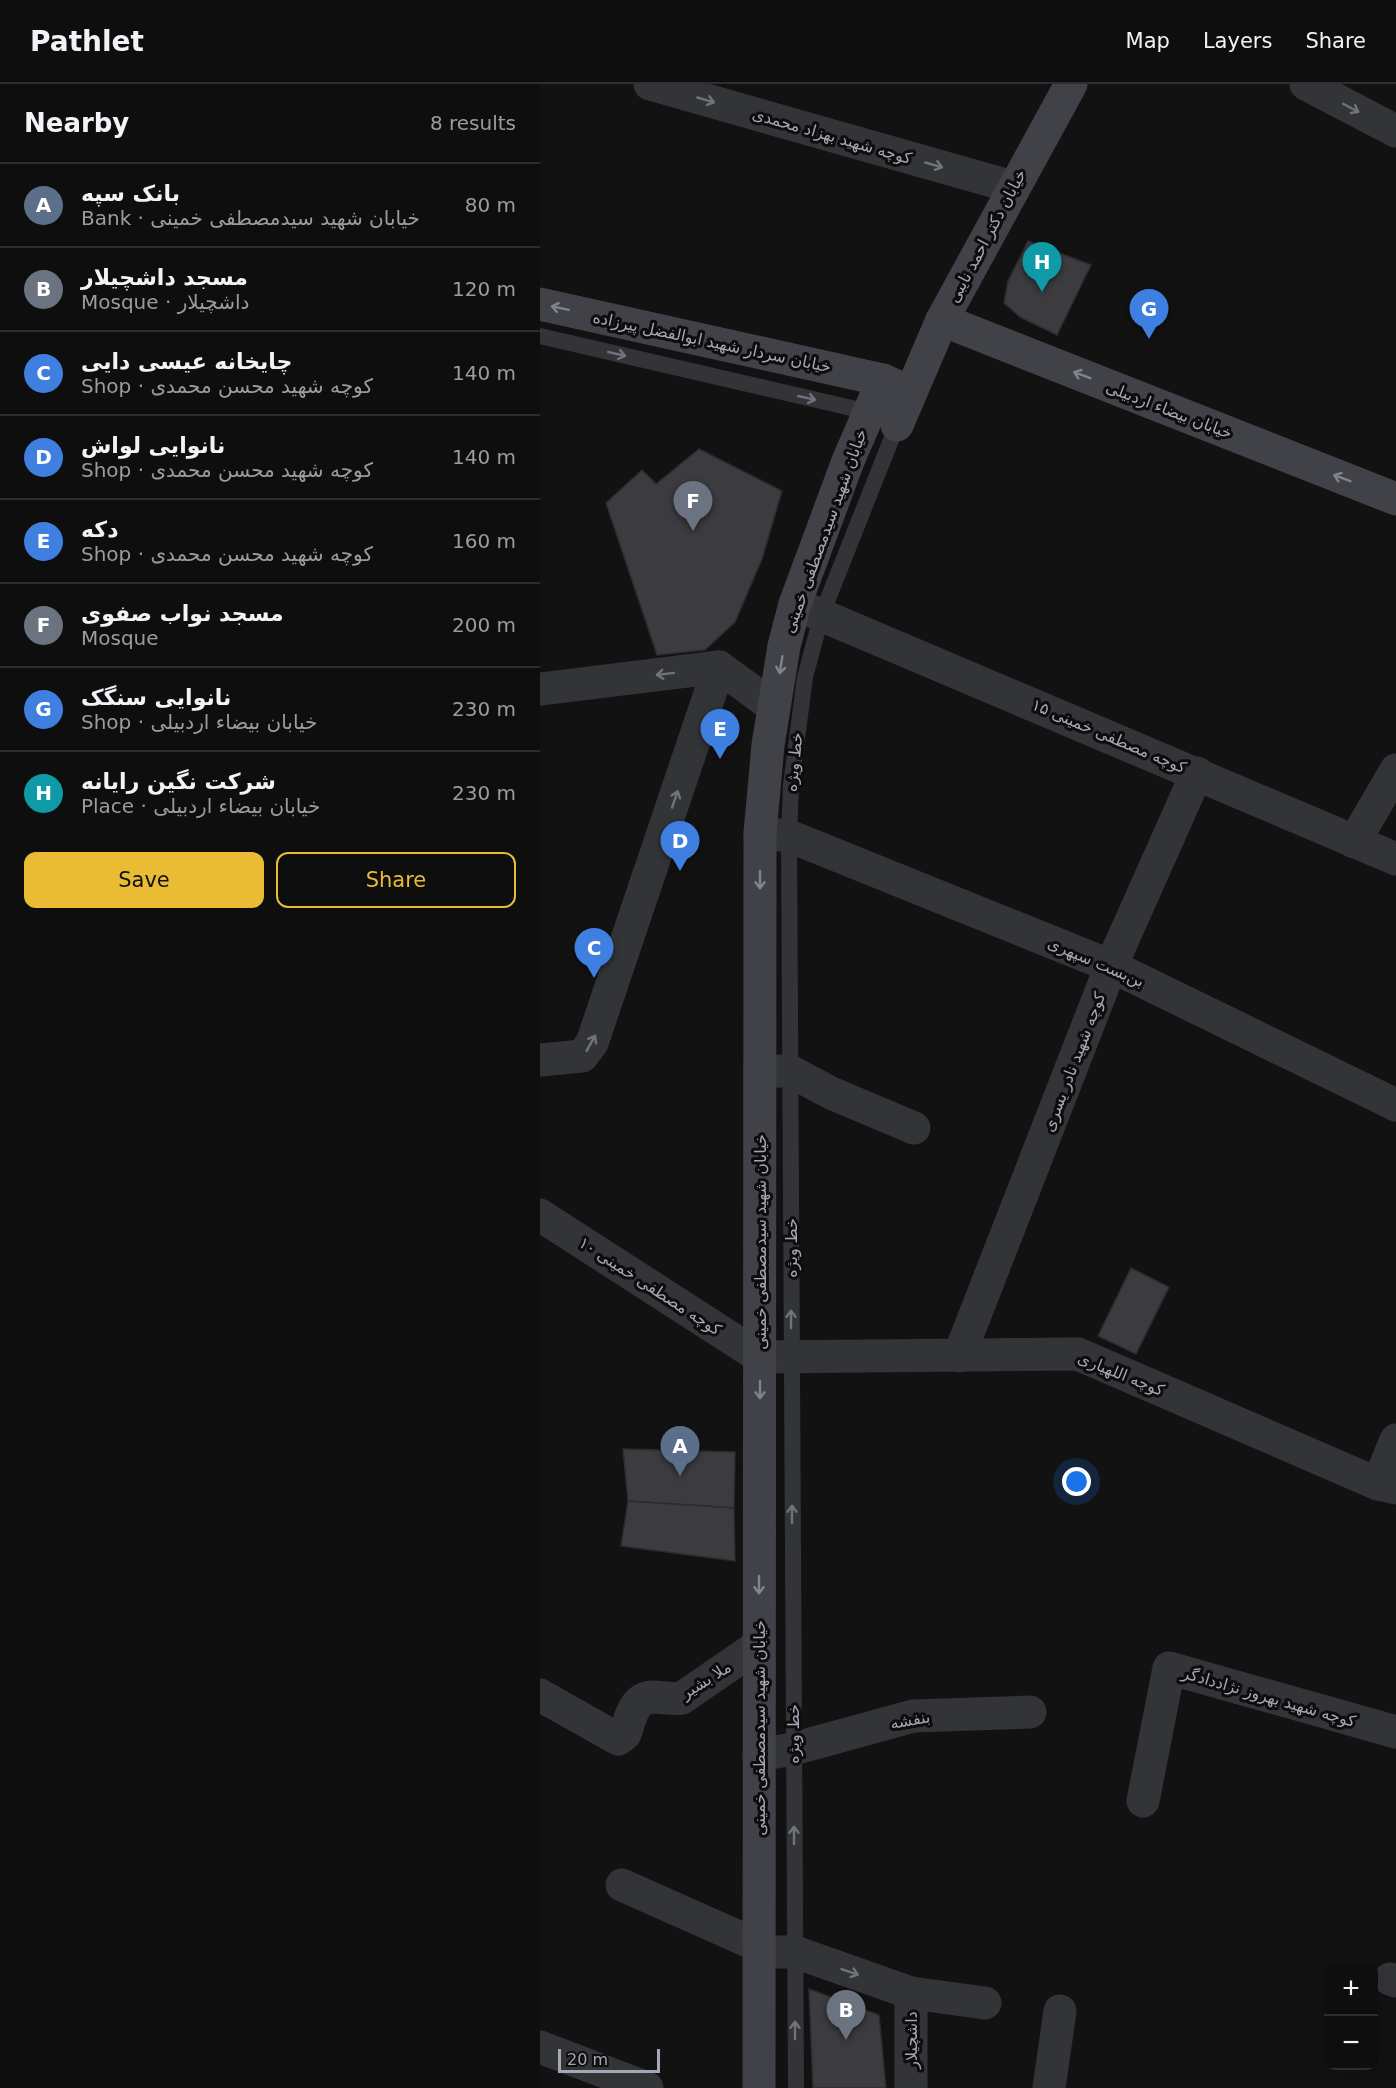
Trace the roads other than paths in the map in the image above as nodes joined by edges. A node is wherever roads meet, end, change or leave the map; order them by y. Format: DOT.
graph roads {
  1 [pos="650,84"];
  2 [pos="1071,84"];
  3 [pos="1306,84"];
  4 [pos="1396,131"];
  5 [pos="1013,188"];
  6 [pos="540,304"];
  7 [pos="942,320"];
  8 [pos="540,336"];
  9 [pos="897,386"];
  10 [pos="883,419"];
  11 [pos="1396,499"];
  12 [pos="808,609"];
  13 [pos="719,667"];
  14 [pos="540,689"];
  15 [pos="774,707"];
  16 [pos="1396,770"];
  17 [pos="1197,773"];
  18 [pos="775,834"];
  19 [pos="1354,842"];
  20 [pos="1396,859"];
  21 [pos="1111,966"];
  22 [pos="540,1060"];
  23 [pos="775,1071"];
  24 [pos="1396,1105"];
  25 [pos="914,1128"];
  26 [pos="540,1215"];
  27 [pos="959,1356"];
  28 [pos="760,1357"];
  29 [pos="792,1358"];
  30 [pos="1396,1440"];
  31 [pos="1387,1486"];
  32 [pos="759,1645"];
  33 [pos="540,1695"];
  34 [pos="1030,1713"];
  35 [pos="1396,1732"];
  36 [pos="794,1749"];
  37 [pos="759,1755"];
  38 [pos="1143,1801"];
  39 [pos="622,1885"];
  40 [pos="759,1949"];
  41 [pos="795,1952"];
  42 [pos="911,1993"];
  43 [pos="985,2003"];
  44 [pos="1060,2011"];
  45 [pos="540,2047"];
  46 [pos="647,2088"];
  47 [pos="759,2088"];
  48 [pos="796,2088"];
  49 [pos="911,2088"];
  50 [pos="1049,2088"];
  1 -- 5 [label="street, کوچه شهید بهزاد محمدی, one-way"];
  2 -- 5 [label="main road, خیابان دکتر احمد نایبی"];
  3 -- 4 [label="street, one-way"];
  5 -- 7 [label="main road, خیابان دکتر احمد نایبی"];
  9 -- 6 [label="main road, خیابان سردار شهید ابوالفضل پیرزاده, one-way"];
  7 -- 9 [label="main road, خیابان دکتر احمد نایبی"];
  11 -- 7 [label="main road, خیابان بیضاء اردبیلی, one-way"];
  8 -- 10 [label="lane, one-way"];
  9 -- 10 [label="main road, خیابان دکتر احمد نایبی"];
  10 -- 12 [label="main road, خیابان شهید سیدمصطفی خمینی"];
  12 -- 15 [label="main road, خیابان شهید سیدمصطفی خمینی, one-way"];
  12 -- 17 [label="street, کوچه مصطفی خمینی ۱۵"];
  12 -- 18 [label="lane, خط ویژه"];
  13 -- 14 [label="street, one-way"];
  13 -- 15 [label="street"];
  22 -- 13 [label="street, one-way"];
  15 -- 18 [label="main road, خیابان شهید سیدمصطفی خمینی"];
  16 -- 19 [label="street"];
  17 -- 19 [label="street, کوچه مصطفی خمینی ۱۵"];
  17 -- 21 [label="street, کوچه شهید نادر یسری"];
  18 -- 21 [label="street, بن‌بست سپهری"];
  18 -- 23 [label="main road, خیابان شهید سیدمصطفی خمینی"];
  19 -- 20 [label="street, کوچه مصطفی خمینی ۱۵"];
  21 -- 24 [label="street, بن‌بست سپهری"];
  21 -- 27 [label="street, کوچه شهید نادر یسری"];
  23 -- 25 [label="street"];
  23 -- 28 [label="main road, خیابان شهید سیدمصطفی خمینی"];
  29 -- 23 [label="lane, خط ویژه, one-way"];
  26 -- 28 [label="street, کوچه مصطفی خمینی ۱۰"];
  27 -- 29 [label="street, کوچه اللهیاری"];
  27 -- 31 [label="street, کوچه اللهیاری"];
  28 -- 29 [label="street, کوچه اللهیاری"];
  28 -- 32 [label="main road, خیابان شهید سیدمصطفی خمینی, one-way"];
  36 -- 29 [label="lane, خط ویژه, one-way"];
  30 -- 31 [label="street"];
  32 -- 33 [label="street, ملا بشیر"];
  32 -- 37 [label="main road, خیابان شهید سیدمصطفی خمینی"];
  34 -- 36 [label="street, بنفشه"];
  35 -- 38 [label="street, کوچه شهید بهروز نژاددادگر"];
  36 -- 37 [label="street, بنفشه"];
  41 -- 36 [label="lane, خط ویژه, one-way"];
  37 -- 40 [label="main road, خیابان شهید سیدمصطفی خمینی"];
  39 -- 40 [label="street"];
  40 -- 41 [label="street"];
  40 -- 47 [label="main road, خیابان شهید سیدمصطفی خمینی"];
  41 -- 42 [label="street, one-way"];
  48 -- 41 [label="lane, خط ویژه, one-way"];
  42 -- 43 [label="street"];
  42 -- 49 [label="street, داشچیلار"];
  44 -- 50 [label="street"];
  45 -- 46 [label="street"];
}
